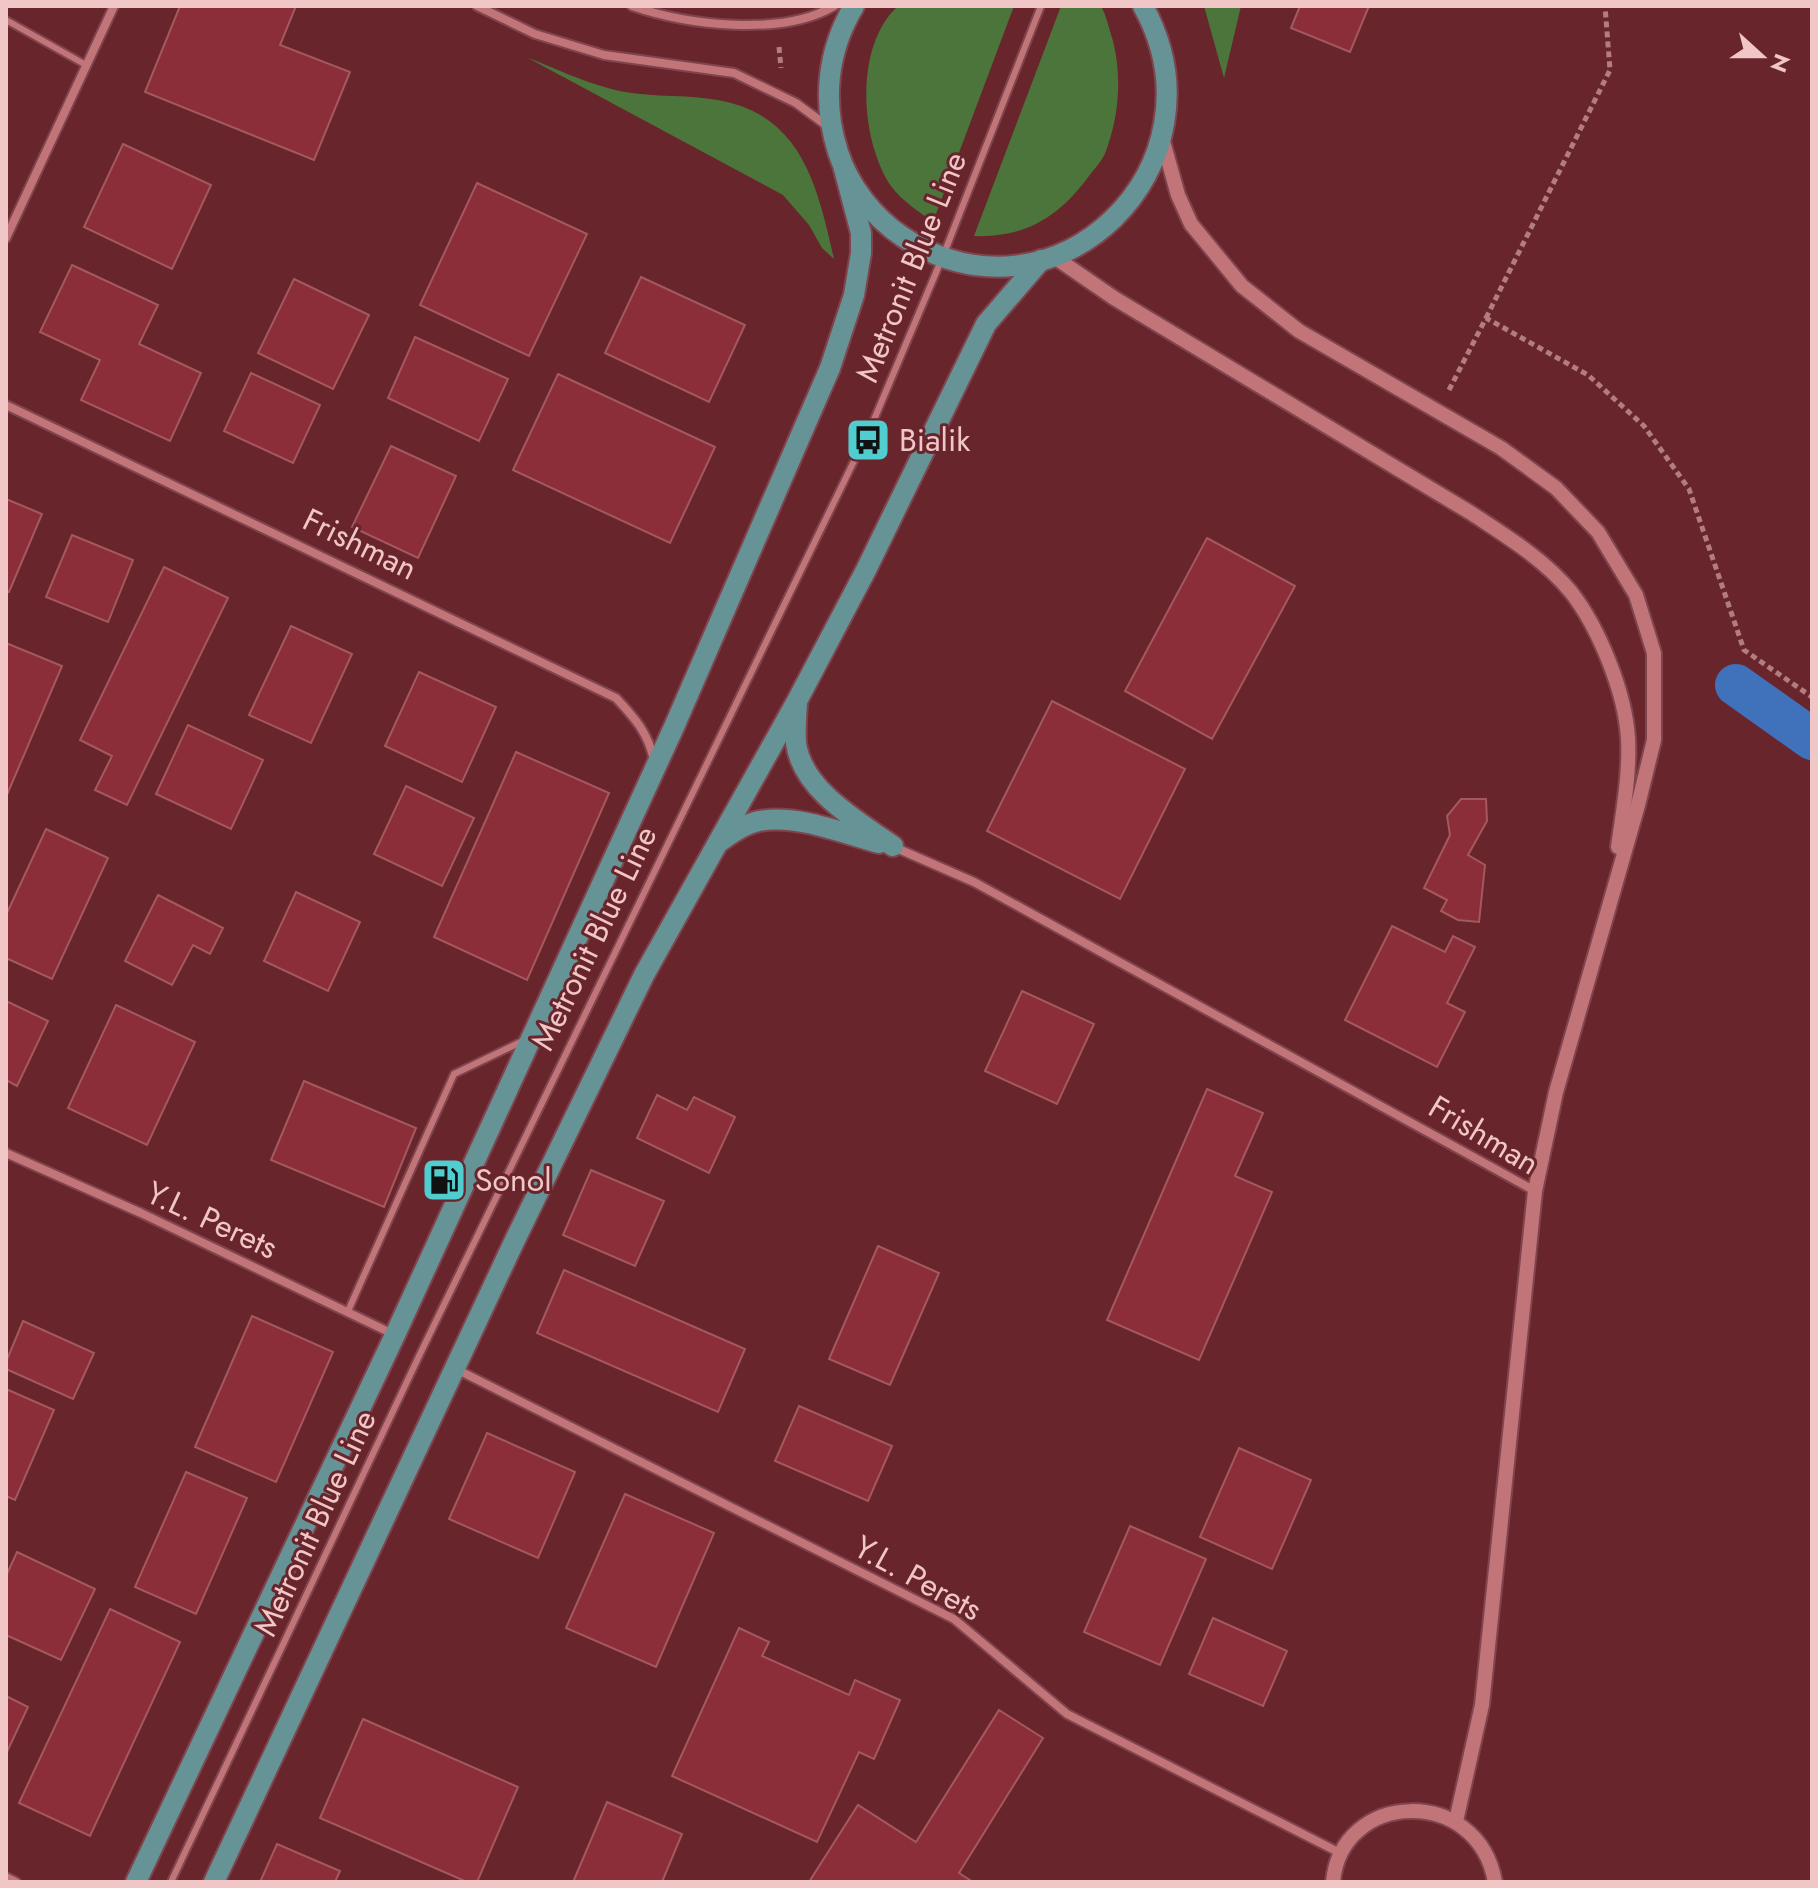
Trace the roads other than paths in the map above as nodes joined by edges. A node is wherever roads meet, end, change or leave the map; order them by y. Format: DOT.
graph roads {
  1 [pos="114,6"];
  2 [pos="477,6"];
  3 [pos="632,6"];
  4 [pos="834,6"];
  5 [pos="854,6"];
  6 [pos="1041,6"];
  7 [pos="1143,6"];
  8 [pos="1153,6"];
  9 [pos="6,20"];
  10 [pos="1165,60"];
  11 [pos="86,65"];
  12 [pos="832,130"];
  13 [pos="1162,138"];
  14 [pos="844,169"];
  15 [pos="6,238"];
  16 [pos="943,256"];
  17 [pos="1047,258"];
  18 [pos="6,405"];
  19 [pos="797,701"];
  20 [pos="656,767"];
  21 [pos="716,844"];
  22 [pos="893,846"];
  23 [pos="1613,887"];
  24 [pos="532,1037"];
  25 [pos="6,1153"];
  26 [pos="1535,1191"];
  27 [pos="348,1311"];
  28 [pos="395,1335"];
  29 [pos="456,1369"];
  30 [pos="1456,1821"];
  31 [pos="1342,1854"];
  32 [pos="6,1877"];
  33 [pos="16,1882"];
  34 [pos="136,1882"];
  35 [pos="171,1882"];
  36 [pos="214,1882"];
  37 [pos="1333,1882"];
  38 [pos="1495,1882"];
  1 -- 11 [label="street"];
  2 -- 12 [label="street"];
  3 -- 4 [label="street"];
  5 -- 12 [label="main road"];
  6 -- 16 [label="lane, Metronit Blue Line"];
  7 -- 10 [label="main road"];
  8 -- 10 [label="main road"];
  9 -- 11 [label="lane"];
  10 -- 13 [label="main road"];
  11 -- 15 [label="street"];
  12 -- 14 [label="main road"];
  13 -- 17 [label="main road"];
  13 -- 23 [label="street"];
  14 -- 16 [label="main road"];
  14 -- 20 [label="main road"];
  16 -- 17 [label="main road"];
  16 -- 35 [label="lane, Metronit Blue Line"];
  17 -- 19 [label="main road"];
  17 -- 23 [label="street"];
  18 -- 20 [label="street, Frishman"];
  19 -- 21 [label="main road"];
  19 -- 22 [label="main road"];
  20 -- 24 [label="main road"];
  21 -- 22 [label="main road"];
  21 -- 29 [label="main road"];
  22 -- 26 [label="street, Frishman"];
  23 -- 26 [label="street"];
  24 -- 27 [label="lane"];
  24 -- 28 [label="main road"];
  25 -- 27 [label="street, Y.L. Perets"];
  26 -- 30 [label="street, Frishman"];
  27 -- 28 [label="street, Y.L. Perets"];
  28 -- 34 [label="main road"];
  29 -- 31 [label="street, Y.L. Perets"];
  29 -- 36 [label="main road"];
  30 -- 31 [label="street"];
  30 -- 38 [label="street"];
  31 -- 37 [label="street"];
  32 -- 33 [label="street"];
}
